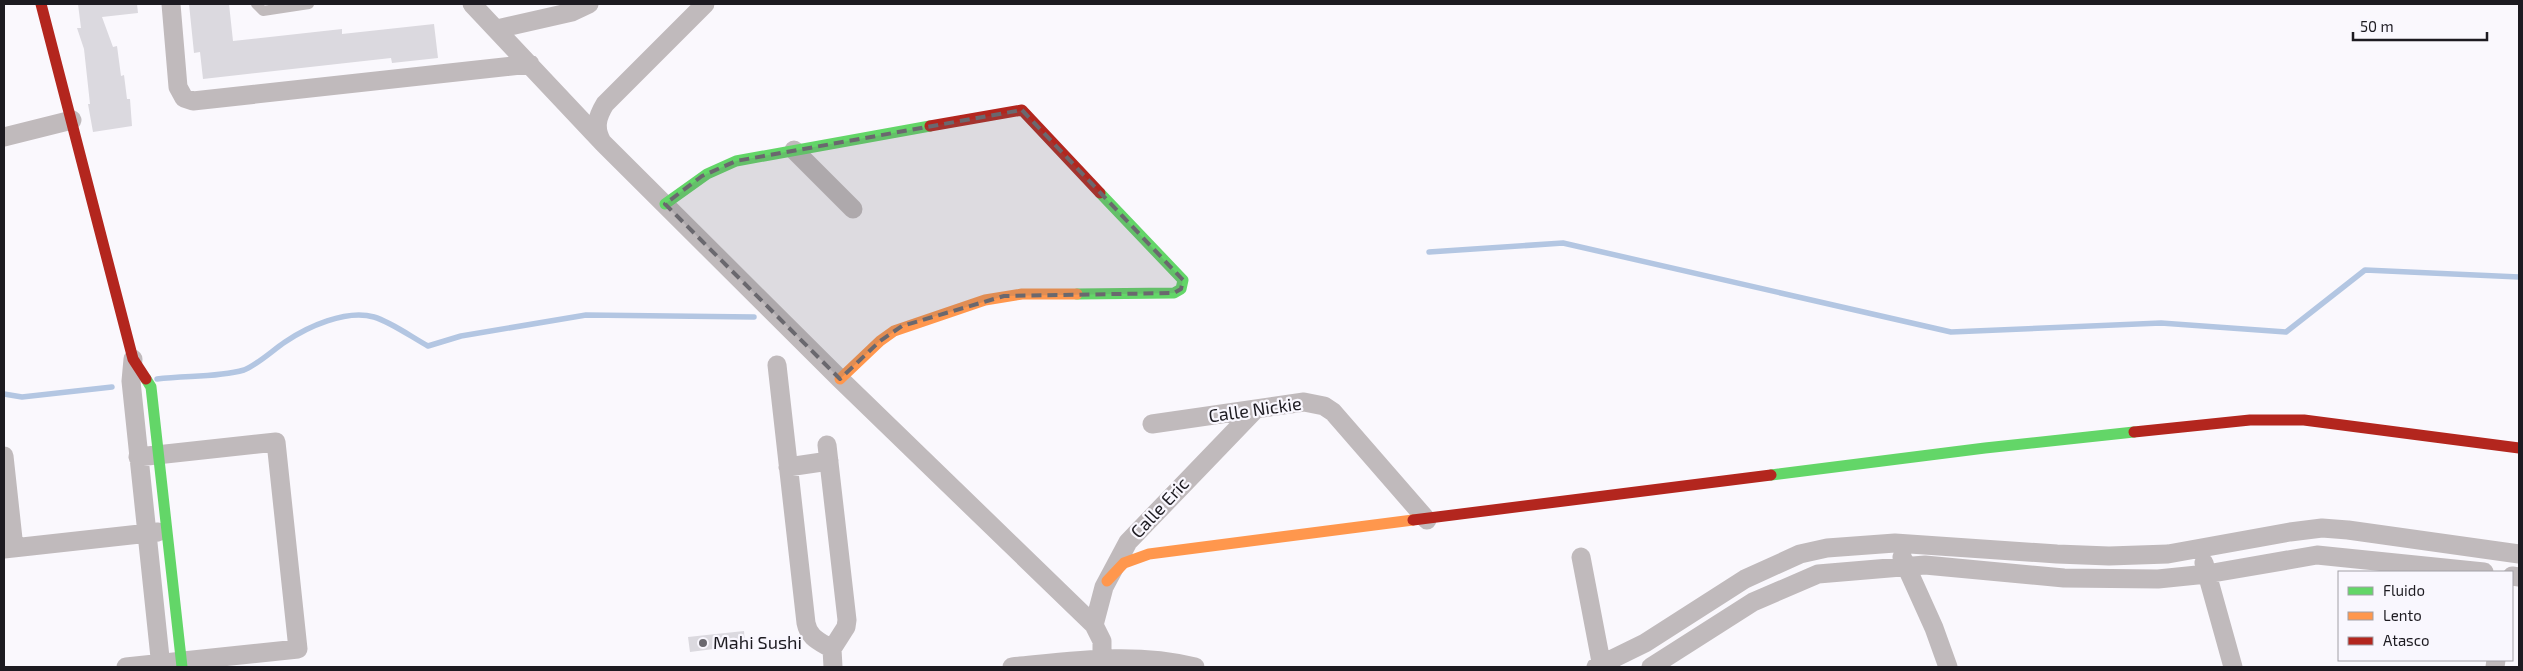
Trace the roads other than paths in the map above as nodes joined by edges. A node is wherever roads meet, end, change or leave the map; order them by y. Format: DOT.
graph roads {
  1 [pos="42,4"];
  2 [pos="171,4"];
  3 [pos="256,4"];
  4 [pos="309,4"];
  5 [pos="472,4"];
  6 [pos="589,4"];
  7 [pos="704,4"];
  8 [pos="497,29"];
  9 [pos="530,64"];
  10 [pos="72,120"];
  11 [pos="4,138"];
  12 [pos="603,143"];
  13 [pos="794,150"];
  14 [pos="665,204"];
  15 [pos="853,209"];
  16 [pos="133,359"];
  17 [pos="777,365"];
  18 [pos="840,380"];
  19 [pos="1256,409"];
  20 [pos="1152,424"];
  21 [pos="2519,448"];
  22 [pos="159,455"];
  23 [pos="4,456"];
  24 [pos="138,457"];
  25 [pos="788,467"];
  26 [pos="1427,520"];
  27 [pos="167,531"];
  28 [pos="146,534"];
  29 [pos="1895,543"];
  30 [pos="9,548"];
  31 [pos="2200,550"];
  32 [pos="2489,550"];
  33 [pos="2519,554"];
  34 [pos="1581,557"];
  35 [pos="1906,566"];
  36 [pos="2474,571"];
  37 [pos="2490,571"];
  38 [pos="2207,574"];
  39 [pos="1107,581"];
  40 [pos="1094,625"];
  41 [pos="832,648"];
  42 [pos="1102,659"];
  43 [pos="1635,659"];
  44 [pos="182,664"];
  45 [pos="160,665"];
  46 [pos="126,667"];
  47 [pos="834,667"];
  48 [pos="1012,667"];
  49 [pos="1195,667"];
  50 [pos="1600,667"];
  51 [pos="1651,667"];
  52 [pos="1948,667"];
  53 [pos="2233,667"];
  1 -- 10 [label="street"];
  2 -- 9 [label="street"];
  3 -- 4 [label="lane"];
  5 -- 8 [label="street"];
  6 -- 8 [label="street"];
  7 -- 12 [label="street"];
  8 -- 9 [label="street"];
  9 -- 12 [label="street"];
  10 -- 11 [label="street"];
  10 -- 16 [label="street"];
  12 -- 14 [label="street"];
  13 -- 14 [label="street"];
  13 -- 15 [label="street"];
  13 -- 18 [label="street"];
  14 -- 18 [label="street"];
  16 -- 22 [label="street"];
  16 -- 24 [label="street"];
  17 -- 25 [label="street"];
  18 -- 40 [label="street"];
  19 -- 20 [label="street, Calle Nickie"];
  19 -- 26 [label="street, Calle Nickie"];
  19 -- 39 [label="street, Calle Eric"];
  21 -- 26 [label="street"];
  22 -- 24 [label="street"];
  22 -- 27 [label="street"];
  22 -- 44 [label="street"];
  23 -- 30 [label="street"];
  24 -- 28 [label="street"];
  25 -- 41 [label="street"];
  25 -- 41 [label="street"];
  26 -- 39 [label="street"];
  27 -- 28 [label="street"];
  27 -- 44 [label="street"];
  28 -- 30 [label="street"];
  28 -- 45 [label="street"];
  29 -- 31 [label="street"];
  29 -- 35 [label="street"];
  29 -- 43 [label="street"];
  31 -- 32 [label="street"];
  31 -- 38 [label="street"];
  32 -- 33 [label="street"];
  32 -- 37 [label="street"];
  34 -- 50 [label="street"];
  35 -- 38 [label="street"];
  35 -- 51 [label="street"];
  35 -- 52 [label="street"];
  36 -- 38 [label="street"];
  38 -- 53 [label="street"];
  39 -- 40 [label="street, Calle Eric"];
  40 -- 42 [label="street"];
  41 -- 47 [label="street"];
  42 -- 48 [label="street"];
  42 -- 49 [label="street"];
  43 -- 50 [label="street"];
  44 -- 45 [label="street"];
  45 -- 46 [label="street"];
}
